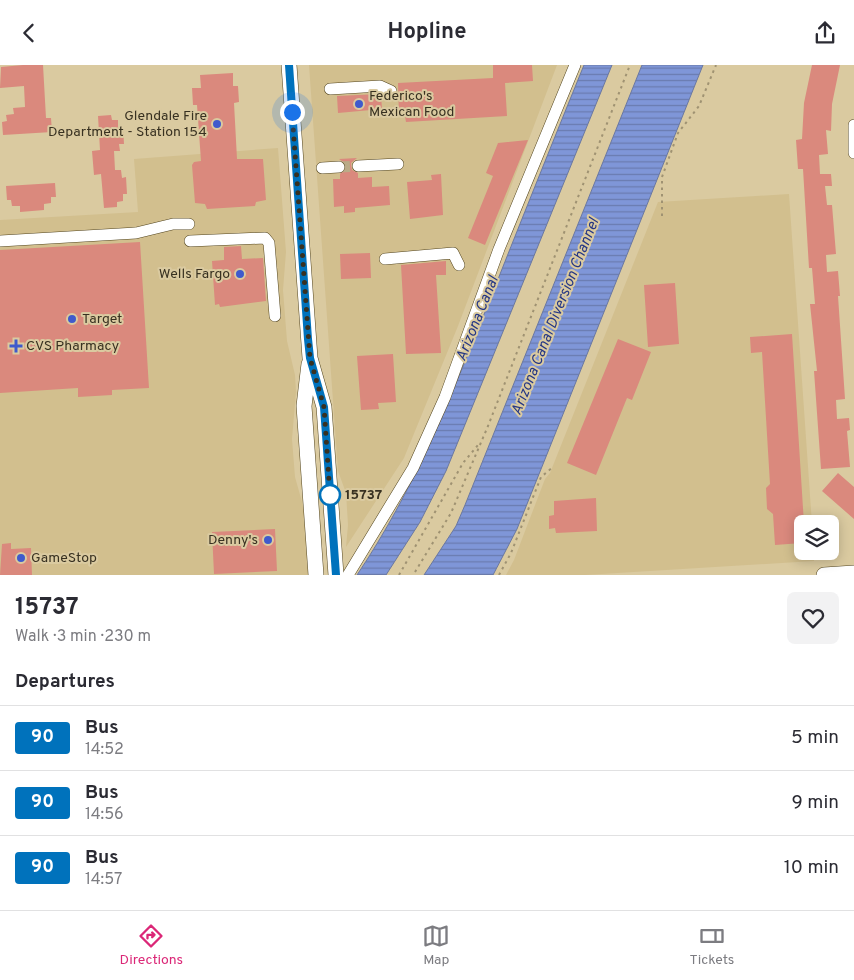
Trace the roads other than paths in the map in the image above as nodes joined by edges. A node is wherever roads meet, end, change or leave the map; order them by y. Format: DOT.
graph roads {
  1 [pos="289,65"];
  2 [pos="574,65"];
  3 [pos="330,89"];
  4 [pos="391,91"];
  5 [pos="854,125"];
  6 [pos="854,153"];
  7 [pos="398,164"];
  8 [pos="358,166"];
  9 [pos="339,167"];
  10 [pos="322,168"];
  11 [pos="189,225"];
  12 [pos="0,241"];
  13 [pos="190,241"];
  14 [pos="385,259"];
  15 [pos="459,265"];
  16 [pos="275,316"];
  17 [pos="310,358"];
  18 [pos="854,573"];
  19 [pos="316,575"];
  20 [pos="336,575"];
  21 [pos="348,575"];
  22 [pos="824,575"];
  1 -- 17 [label="main road"];
  2 -- 21 [label="street"];
  3 -- 4 [label="street"];
  5 -- 6 [label="street"];
  7 -- 8 [label="street"];
  9 -- 10 [label="street"];
  11 -- 12 [label="street"];
  13 -- 16 [label="street"];
  14 -- 15 [label="street"];
  17 -- 19 [label="main road"];
  17 -- 20 [label="main road"];
  18 -- 22 [label="main road"];
}
